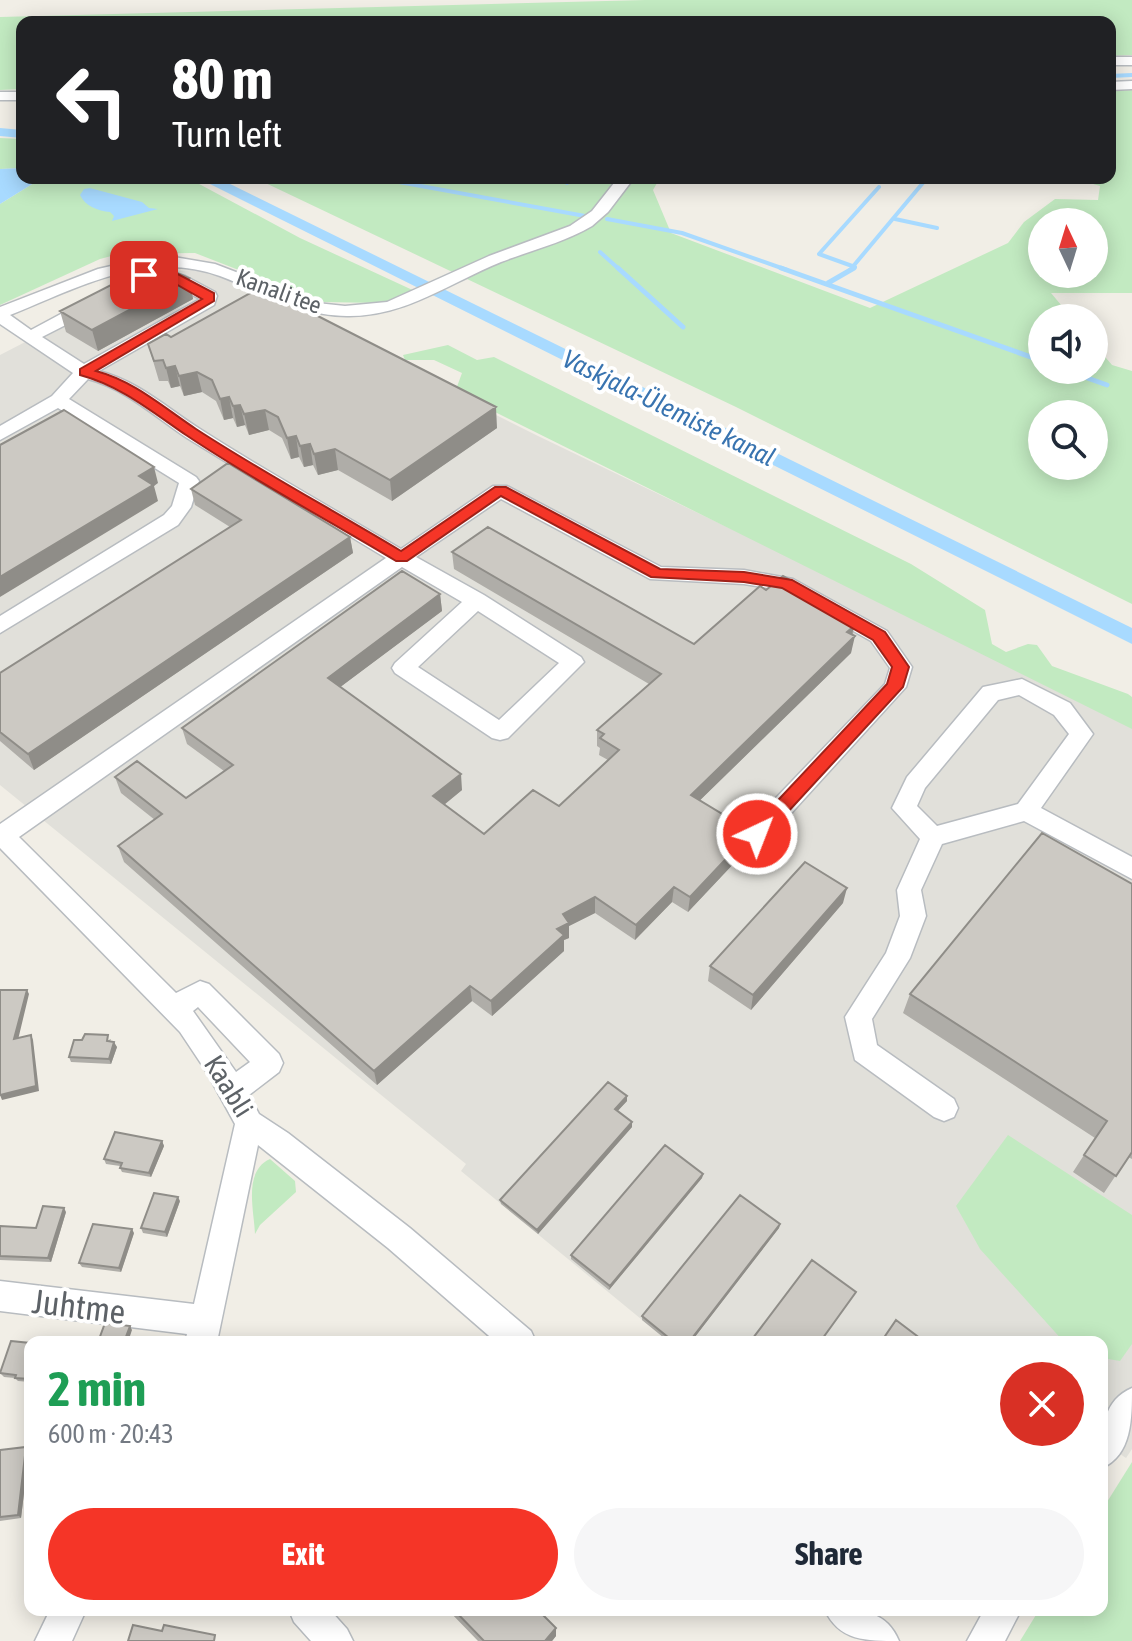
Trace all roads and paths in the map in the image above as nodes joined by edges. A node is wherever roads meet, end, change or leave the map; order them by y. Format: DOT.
graph roads {
  1 [pos="622,184"];
  2 [pos="131,282"];
  3 [pos="106,296"];
  4 [pos="220,313"];
  5 [pos="0,315"];
  6 [pos="30,337"];
  7 [pos="84,372"];
  8 [pos="58,400"];
  9 [pos="0,434"];
  10 [pos="401,558"];
  11 [pos="477,600"];
  12 [pos="0,626"];
  13 [pos="1026,811"];
  14 [pos="757,834"];
  15 [pos="2,835"];
  16 [pos="933,837"];
  17 [pos="1132,869"];
  18 [pos="174,1009"];
  19 [pos="232,1092"];
  20 [pos="944,1108"];
  21 [pos="249,1123"];
  22 [pos="0,1296"];
  23 [pos="203,1332"];
  24 [pos="513,1336"];
  25 [pos="1132,1404"];
  26 [pos="1108,1442"];
  27 [pos="66,1616"];
  28 [pos="312,1616"];
  29 [pos="850,1616"];
  30 [pos="1000,1616"];
  31 [pos="53,1641"];
  32 [pos="335,1641"];
  33 [pos="881,1641"];
  34 [pos="985,1641"];
  1 -- 5 [label="street, Kanali tee"];
  2 -- 7 [label="street"];
  3 -- 6 [label="street"];
  4 -- 7 [label="street"];
  5 -- 6 [label="street"];
  6 -- 7 [label="street"];
  7 -- 8 [label="street"];
  7 -- 10 [label="street"];
  8 -- 9 [label="street"];
  8 -- 12 [label="street"];
  10 -- 11 [label="street"];
  10 -- 14 [label="street"];
  10 -- 15 [label="street"];
  11 -- 11 [label="street"];
  13 -- 16 [label="street"];
  13 -- 16 [label="street"];
  13 -- 17 [label="street"];
  15 -- 18 [label="street, Kaabli"];
  16 -- 20 [label="street"];
  18 -- 19 [label="street, Kaabli"];
  18 -- 19 [label="street"];
  19 -- 21 [label="street, Kaabli"];
  21 -- 23 [label="street, Juhtme"];
  21 -- 24 [label="street, Kaabli"];
  22 -- 23 [label="street, Juhtme"];
  25 -- 26 [label="street"];
  27 -- 31 [label="street"];
  28 -- 32 [label="street"];
  29 -- 33 [label="street"];
  30 -- 34 [label="street"];
}
